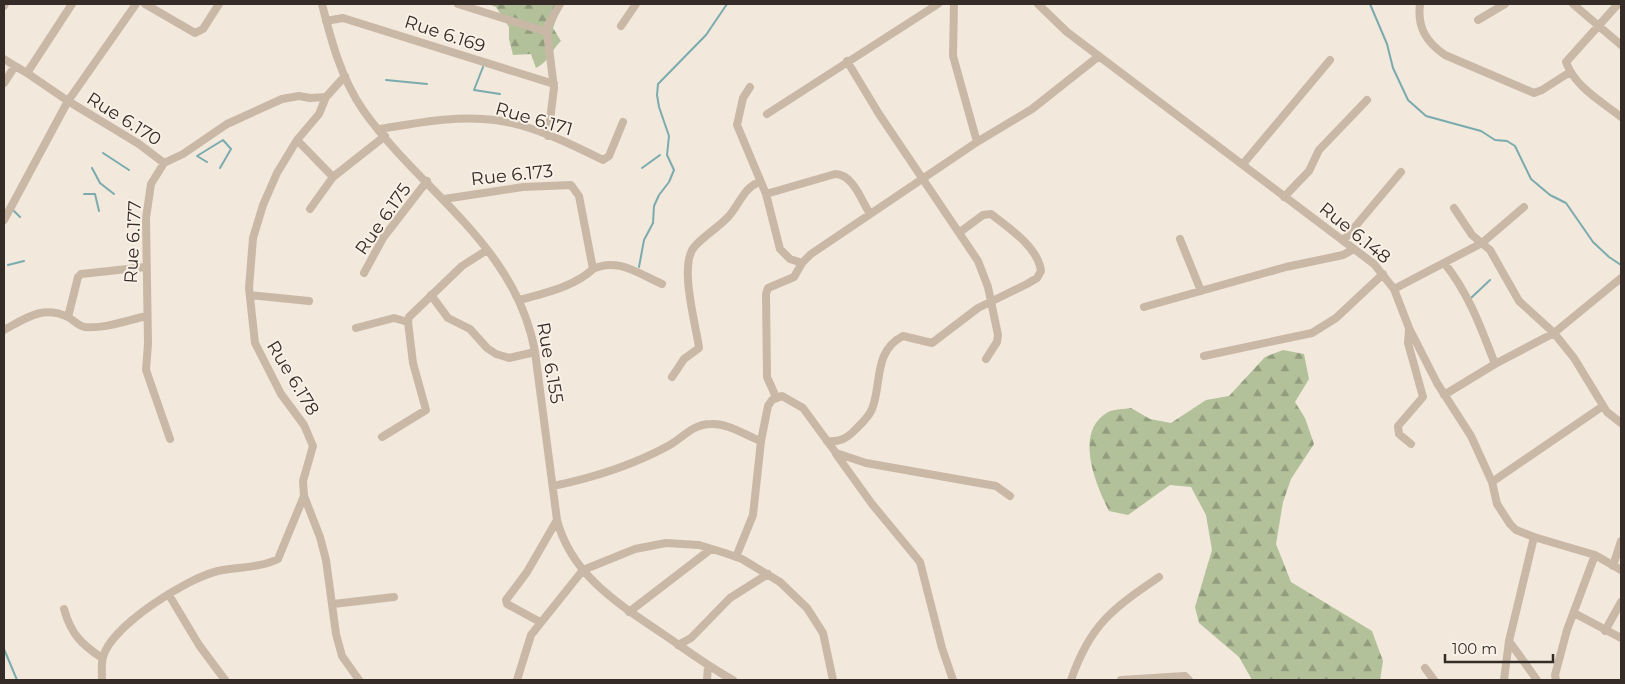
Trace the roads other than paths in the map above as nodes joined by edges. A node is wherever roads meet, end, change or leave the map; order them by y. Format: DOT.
graph roads {
  1 [pos="72,4"];
  2 [pos="136,4"];
  3 [pos="146,4"];
  4 [pos="219,4"];
  5 [pos="322,4"];
  6 [pos="458,4"];
  7 [pos="560,4"];
  8 [pos="636,4"];
  9 [pos="938,4"];
  10 [pos="954,4"];
  11 [pos="1038,4"];
  12 [pos="1420,4"];
  13 [pos="1505,4"];
  14 [pos="1574,4"];
  15 [pos="1618,4"];
  16 [pos="1478,20"];
  17 [pos="326,21"];
  18 [pos="1600,24"];
  19 [pos="621,26"];
  20 [pos="547,32"];
  21 [pos="1621,45"];
  22 [pos="1099,56"];
  23 [pos="4,59"];
  24 [pos="1330,60"];
  25 [pos="847,61"];
  26 [pos="15,66"];
  27 [pos="1570,72"];
  28 [pos="27,73"];
  29 [pos="345,76"];
  30 [pos="4,83"];
  31 [pos="554,84"];
  32 [pos="750,87"];
  33 [pos="326,97"];
  34 [pos="1367,100"];
  35 [pos="68,101"];
  36 [pos="767,114"];
  37 [pos="1621,117"];
  38 [pos="623,122"];
  39 [pos="382,132"];
  40 [pos="548,136"];
  41 [pos="297,140"];
  42 [pos="977,142"];
  43 [pos="164,163"];
  44 [pos="1243,164"];
  45 [pos="1401,172"];
  46 [pos="333,177"];
  47 [pos="923,180"];
  48 [pos="427,182"];
  49 [pos="760,182"];
  50 [pos="766,194"];
  51 [pos="1284,197"];
  52 [pos="444,199"];
  53 [pos="1524,206"];
  54 [pos="310,208"];
  55 [pos="1454,208"];
  56 [pos="870,214"];
  57 [pos="4,220"];
  58 [pos="960,232"];
  59 [pos="1180,240"];
  60 [pos="1343,241"];
  61 [pos="1482,243"];
  62 [pos="1354,249"];
  63 [pos="487,250"];
  64 [pos="802,263"];
  65 [pos="1445,264"];
  66 [pos="146,267"];
  67 [pos="593,269"];
  68 [pos="364,273"];
  69 [pos="1383,274"];
  70 [pos="1621,278"];
  71 [pos="662,284"];
  72 [pos="1394,289"];
  73 [pos="1201,291"];
  74 [pos="250,295"];
  75 [pos="431,296"];
  76 [pos="520,300"];
  77 [pos="309,301"];
  78 [pos="991,301"];
  79 [pos="1144,306"];
  80 [pos="146,316"];
  81 [pos="68,317"];
  82 [pos="408,322"];
  83 [pos="356,328"];
  84 [pos="1409,328"];
  85 [pos="4,330"];
  86 [pos="1554,333"];
  87 [pos="535,352"];
  88 [pos="1204,356"];
  89 [pos="986,359"];
  90 [pos="1495,364"];
  91 [pos="672,377"];
  92 [pos="1444,395"];
  93 [pos="776,397"];
  94 [pos="1603,406"];
  95 [pos="1621,424"];
  96 [pos="382,437"];
  97 [pos="170,440"];
  98 [pos="761,441"];
  99 [pos="827,441"];
  100 [pos="1411,444"];
  101 [pos="836,454"];
  102 [pos="1492,482"];
  103 [pos="553,486"];
  104 [pos="304,496"];
  105 [pos="1010,496"];
  106 [pos="557,520"];
  107 [pos="1534,537"];
  108 [pos="1621,541"];
  109 [pos="711,549"];
  110 [pos="1595,555"];
  111 [pos="736,557"];
  112 [pos="1613,566"];
  113 [pos="583,570"];
  114 [pos="1621,570"];
  115 [pos="768,574"];
  116 [pos="1159,577"];
  117 [pos="169,595"];
  118 [pos="394,597"];
  119 [pos="1621,602"];
  120 [pos="333,604"];
  121 [pos="64,609"];
  122 [pos="629,612"];
  123 [pos="1574,613"];
  124 [pos="540,622"];
  125 [pos="1605,631"];
  126 [pos="1621,638"];
  127 [pos="1509,641"];
  128 [pos="678,645"];
  129 [pos="102,658"];
  130 [pos="708,666"];
  131 [pos="1426,668"];
  132 [pos="102,680"];
  133 [pos="225,680"];
  134 [pos="359,680"];
  135 [pos="517,680"];
  136 [pos="706,680"];
  137 [pos="733,680"];
  138 [pos="833,680"];
  139 [pos="953,680"];
  140 [pos="1071,680"];
  141 [pos="1121,680"];
  142 [pos="1189,680"];
  143 [pos="1434,680"];
  144 [pos="1504,680"];
  145 [pos="1536,680"];
  146 [pos="1556,680"];
  1 -- 28 [label="street"];
  2 -- 35 [label="street"];
  3 -- 4 [label="street"];
  5 -- 17 [label="street, Rue 6.155"];
  6 -- 20 [label="street"];
  7 -- 20 [label="street"];
  8 -- 19 [label="street"];
  9 -- 25 [label="street"];
  10 -- 42 [label="street"];
  11 -- 22 [label="street, Rue 6.148"];
  12 -- 27 [label="street"];
  13 -- 16 [label="street"];
  14 -- 18 [label="street"];
  15 -- 18 [label="street"];
  17 -- 29 [label="street, Rue 6.155"];
  17 -- 31 [label="street, Rue 6.169"];
  18 -- 21 [label="street"];
  18 -- 27 [label="street"];
  20 -- 31 [label="street"];
  22 -- 42 [label="street"];
  22 -- 44 [label="street, Rue 6.148"];
  23 -- 26 [label="street, Rue 6.170"];
  24 -- 44 [label="street"];
  25 -- 36 [label="street"];
  25 -- 47 [label="street"];
  26 -- 28 [label="street, Rue 6.170"];
  26 -- 30 [label="street"];
  27 -- 37 [label="street"];
  28 -- 35 [label="street, Rue 6.170"];
  29 -- 33 [label="street"];
  29 -- 39 [label="street, Rue 6.155"];
  31 -- 40 [label="street"];
  32 -- 49 [label="street"];
  33 -- 41 [label="street, Rue 6.178"];
  33 -- 43 [label="street"];
  34 -- 51 [label="street"];
  35 -- 43 [label="street, Rue 6.170"];
  35 -- 57 [label="street"];
  38 -- 40 [label="street, Rue 6.171"];
  39 -- 40 [label="street, Rue 6.171"];
  39 -- 46 [label="street"];
  39 -- 48 [label="street, Rue 6.155"];
  41 -- 46 [label="street"];
  41 -- 74 [label="street, Rue 6.178"];
  42 -- 47 [label="street"];
  43 -- 66 [label="street, Rue 6.177"];
  44 -- 51 [label="street, Rue 6.148"];
  45 -- 60 [label="street"];
  46 -- 54 [label="street"];
  47 -- 56 [label="street"];
  47 -- 58 [label="street"];
  48 -- 52 [label="street, Rue 6.155"];
  48 -- 68 [label="street, Rue 6.175"];
  49 -- 50 [label="street"];
  49 -- 91 [label="street"];
  50 -- 56 [label="street"];
  50 -- 64 [label="street"];
  51 -- 60 [label="street, Rue 6.148"];
  52 -- 63 [label="street, Rue 6.155"];
  52 -- 67 [label="street, Rue 6.173"];
  53 -- 61 [label="street"];
  55 -- 61 [label="street"];
  56 -- 64 [label="street"];
  58 -- 78 [label="street"];
  58 -- 78 [label="street"];
  59 -- 73 [label="street"];
  60 -- 62 [label="street, Rue 6.148"];
  61 -- 65 [label="street"];
  61 -- 86 [label="street"];
  62 -- 69 [label="street, Rue 6.148"];
  62 -- 73 [label="street"];
  63 -- 75 [label="street"];
  63 -- 76 [label="street, Rue 6.155"];
  64 -- 93 [label="street"];
  65 -- 72 [label="street"];
  65 -- 90 [label="street"];
  66 -- 80 [label="street, Rue 6.177"];
  66 -- 81 [label="street"];
  67 -- 71 [label="street"];
  67 -- 76 [label="street"];
  69 -- 72 [label="street, Rue 6.148"];
  69 -- 88 [label="street"];
  70 -- 86 [label="street"];
  72 -- 84 [label="street, Rue 6.148"];
  73 -- 79 [label="street"];
  74 -- 77 [label="street"];
  74 -- 104 [label="street, Rue 6.178"];
  75 -- 82 [label="street"];
  75 -- 87 [label="street"];
  76 -- 87 [label="street, Rue 6.155"];
  78 -- 89 [label="street"];
  78 -- 99 [label="street"];
  80 -- 81 [label="street"];
  80 -- 97 [label="street, Rue 6.177"];
  81 -- 85 [label="street"];
  82 -- 83 [label="street"];
  82 -- 96 [label="street"];
  84 -- 92 [label="street, Rue 6.148"];
  84 -- 100 [label="street"];
  86 -- 90 [label="street"];
  86 -- 94 [label="street"];
  87 -- 103 [label="street, Rue 6.155"];
  90 -- 92 [label="street"];
  92 -- 102 [label="street, Rue 6.148"];
  93 -- 98 [label="street"];
  93 -- 99 [label="street"];
  94 -- 95 [label="street"];
  94 -- 102 [label="street"];
  98 -- 103 [label="street"];
  98 -- 111 [label="street"];
  99 -- 101 [label="street"];
  101 -- 105 [label="street"];
  101 -- 139 [label="street"];
  102 -- 107 [label="street, Rue 6.148"];
  103 -- 106 [label="street, Rue 6.155"];
  104 -- 117 [label="street"];
  104 -- 120 [label="street, Rue 6.178"];
  106 -- 113 [label="street, Rue 6.155"];
  106 -- 124 [label="street"];
  107 -- 110 [label="street, Rue 6.148"];
  107 -- 127 [label="street"];
  108 -- 112 [label="street"];
  109 -- 111 [label="street"];
  109 -- 113 [label="street"];
  109 -- 122 [label="street"];
  110 -- 112 [label="street, Rue 6.148"];
  110 -- 123 [label="street"];
  111 -- 115 [label="street"];
  112 -- 114 [label="street, Rue 6.148"];
  113 -- 122 [label="street, Rue 6.155"];
  113 -- 124 [label="street"];
  115 -- 128 [label="street"];
  115 -- 138 [label="street"];
  116 -- 140 [label="street"];
  117 -- 129 [label="street"];
  117 -- 133 [label="street"];
  118 -- 120 [label="street"];
  119 -- 125 [label="street"];
  120 -- 134 [label="street, Rue 6.178"];
  121 -- 129 [label="street"];
  122 -- 128 [label="street, Rue 6.155"];
  123 -- 125 [label="street"];
  123 -- 146 [label="street"];
  124 -- 135 [label="street"];
  125 -- 126 [label="street"];
  127 -- 144 [label="street"];
  127 -- 145 [label="street"];
  128 -- 130 [label="street, Rue 6.155"];
  129 -- 132 [label="street"];
  130 -- 136 [label="street"];
  130 -- 137 [label="street, Rue 6.155"];
  131 -- 143 [label="street"];
  141 -- 142 [label="street"];
}
